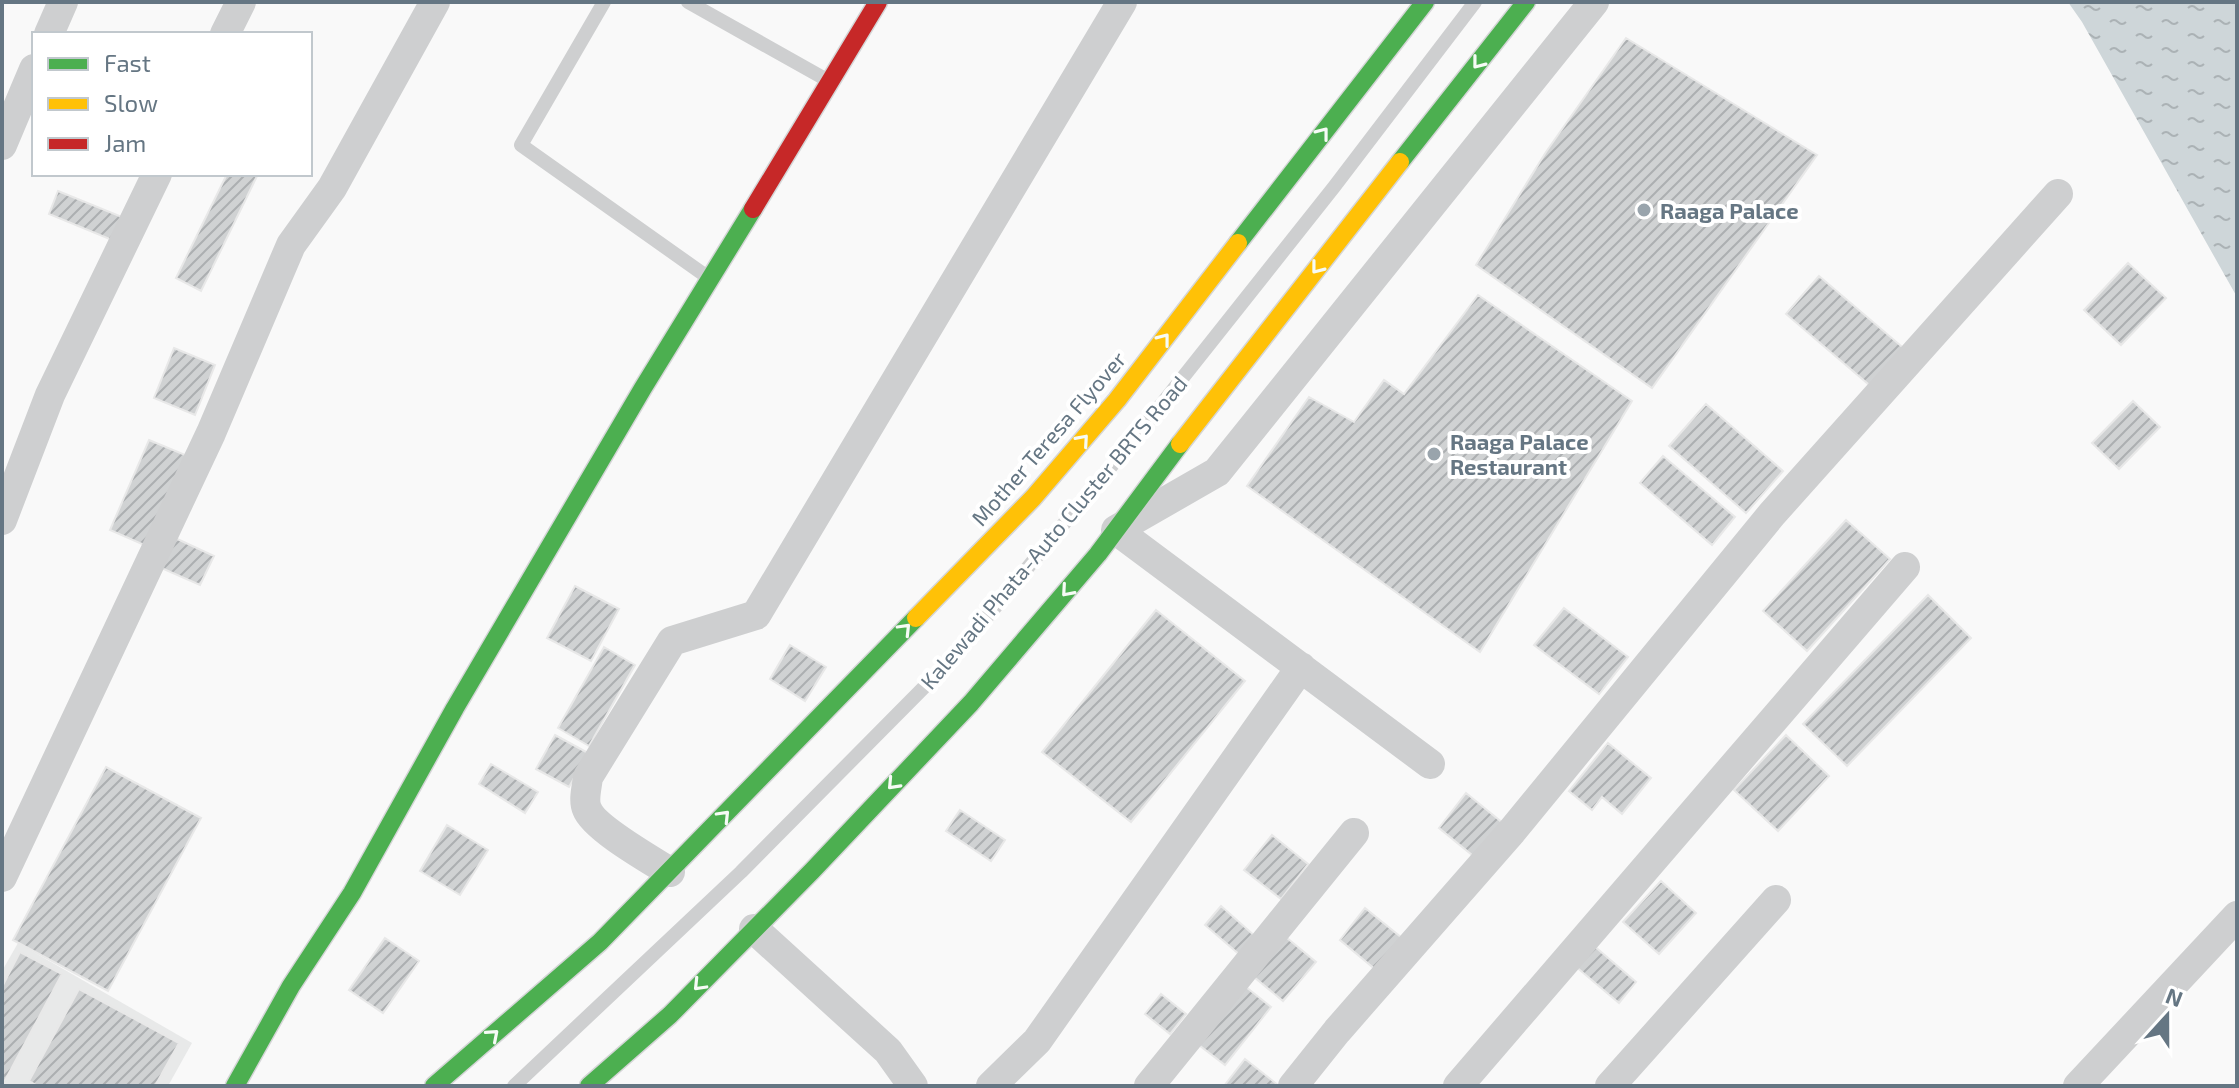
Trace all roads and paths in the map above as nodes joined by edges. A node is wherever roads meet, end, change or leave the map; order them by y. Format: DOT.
graph roads {
  1 [pos="63,2"];
  2 [pos="241,2"];
  3 [pos="435,2"];
  4 [pos="604,2"];
  5 [pos="688,2"];
  6 [pos="878,2"];
  7 [pos="1122,2"];
  8 [pos="1425,2"];
  9 [pos="1475,2"];
  10 [pos="1526,2"];
  11 [pos="1594,2"];
  12 [pos="50,32"];
  13 [pos="226,32"];
  14 [pos="32,74"];
  15 [pos="831,83"];
  16 [pos="2,145"];
  17 [pos="156,176"];
  18 [pos="2058,194"];
  19 [pos="709,279"];
  20 [pos="2,520"];
  21 [pos="1116,530"];
  22 [pos="1905,567"];
  23 [pos="1301,667"];
  24 [pos="1430,764"];
  25 [pos="1354,833"];
  26 [pos="670,872"];
  27 [pos="2,877"];
  28 [pos="1776,900"];
  29 [pos="2237,916"];
  30 [pos="754,929"];
  31 [pos="613,1065"];
  32 [pos="235,1086"];
  33 [pos="434,1086"];
  34 [pos="514,1086"];
  35 [pos="589,1086"];
  36 [pos="607,1086"];
  37 [pos="913,1086"];
  38 [pos="991,1086"];
  39 [pos="1149,1086"];
  40 [pos="1293,1086"];
  41 [pos="1458,1086"];
  42 [pos="1610,1086"];
  43 [pos="2078,1086"];
  1 -- 12 [label="street"];
  2 -- 13 [label="street"];
  3 -- 27 [label="street"];
  4 -- 19 [label="lane"];
  5 -- 15 [label="lane"];
  6 -- 15 [label="main road"];
  7 -- 26 [label="street"];
  26 -- 8 [label="main road, Mother Teresa Flyover, one-way"];
  9 -- 34 [label="lane, Kalewadi Phata-Auto Cluster BRTS Road"];
  10 -- 21 [label="main road, one-way"];
  11 -- 21 [label="street"];
  14 -- 16 [label="street"];
  15 -- 19 [label="main road"];
  17 -- 20 [label="street"];
  18 -- 40 [label="street"];
  19 -- 32 [label="main road"];
  21 -- 23 [label="street"];
  21 -- 30 [label="main road, one-way"];
  22 -- 41 [label="street"];
  23 -- 24 [label="street"];
  23 -- 38 [label="street"];
  25 -- 39 [label="street"];
  33 -- 26 [label="main road, Mother Teresa Flyover, one-way"];
  28 -- 42 [label="street"];
  29 -- 43 [label="street"];
  30 -- 31 [label="main road, one-way"];
  30 -- 37 [label="street"];
  31 -- 35 [label="main road"];
  31 -- 36 [label="main road"];
}
